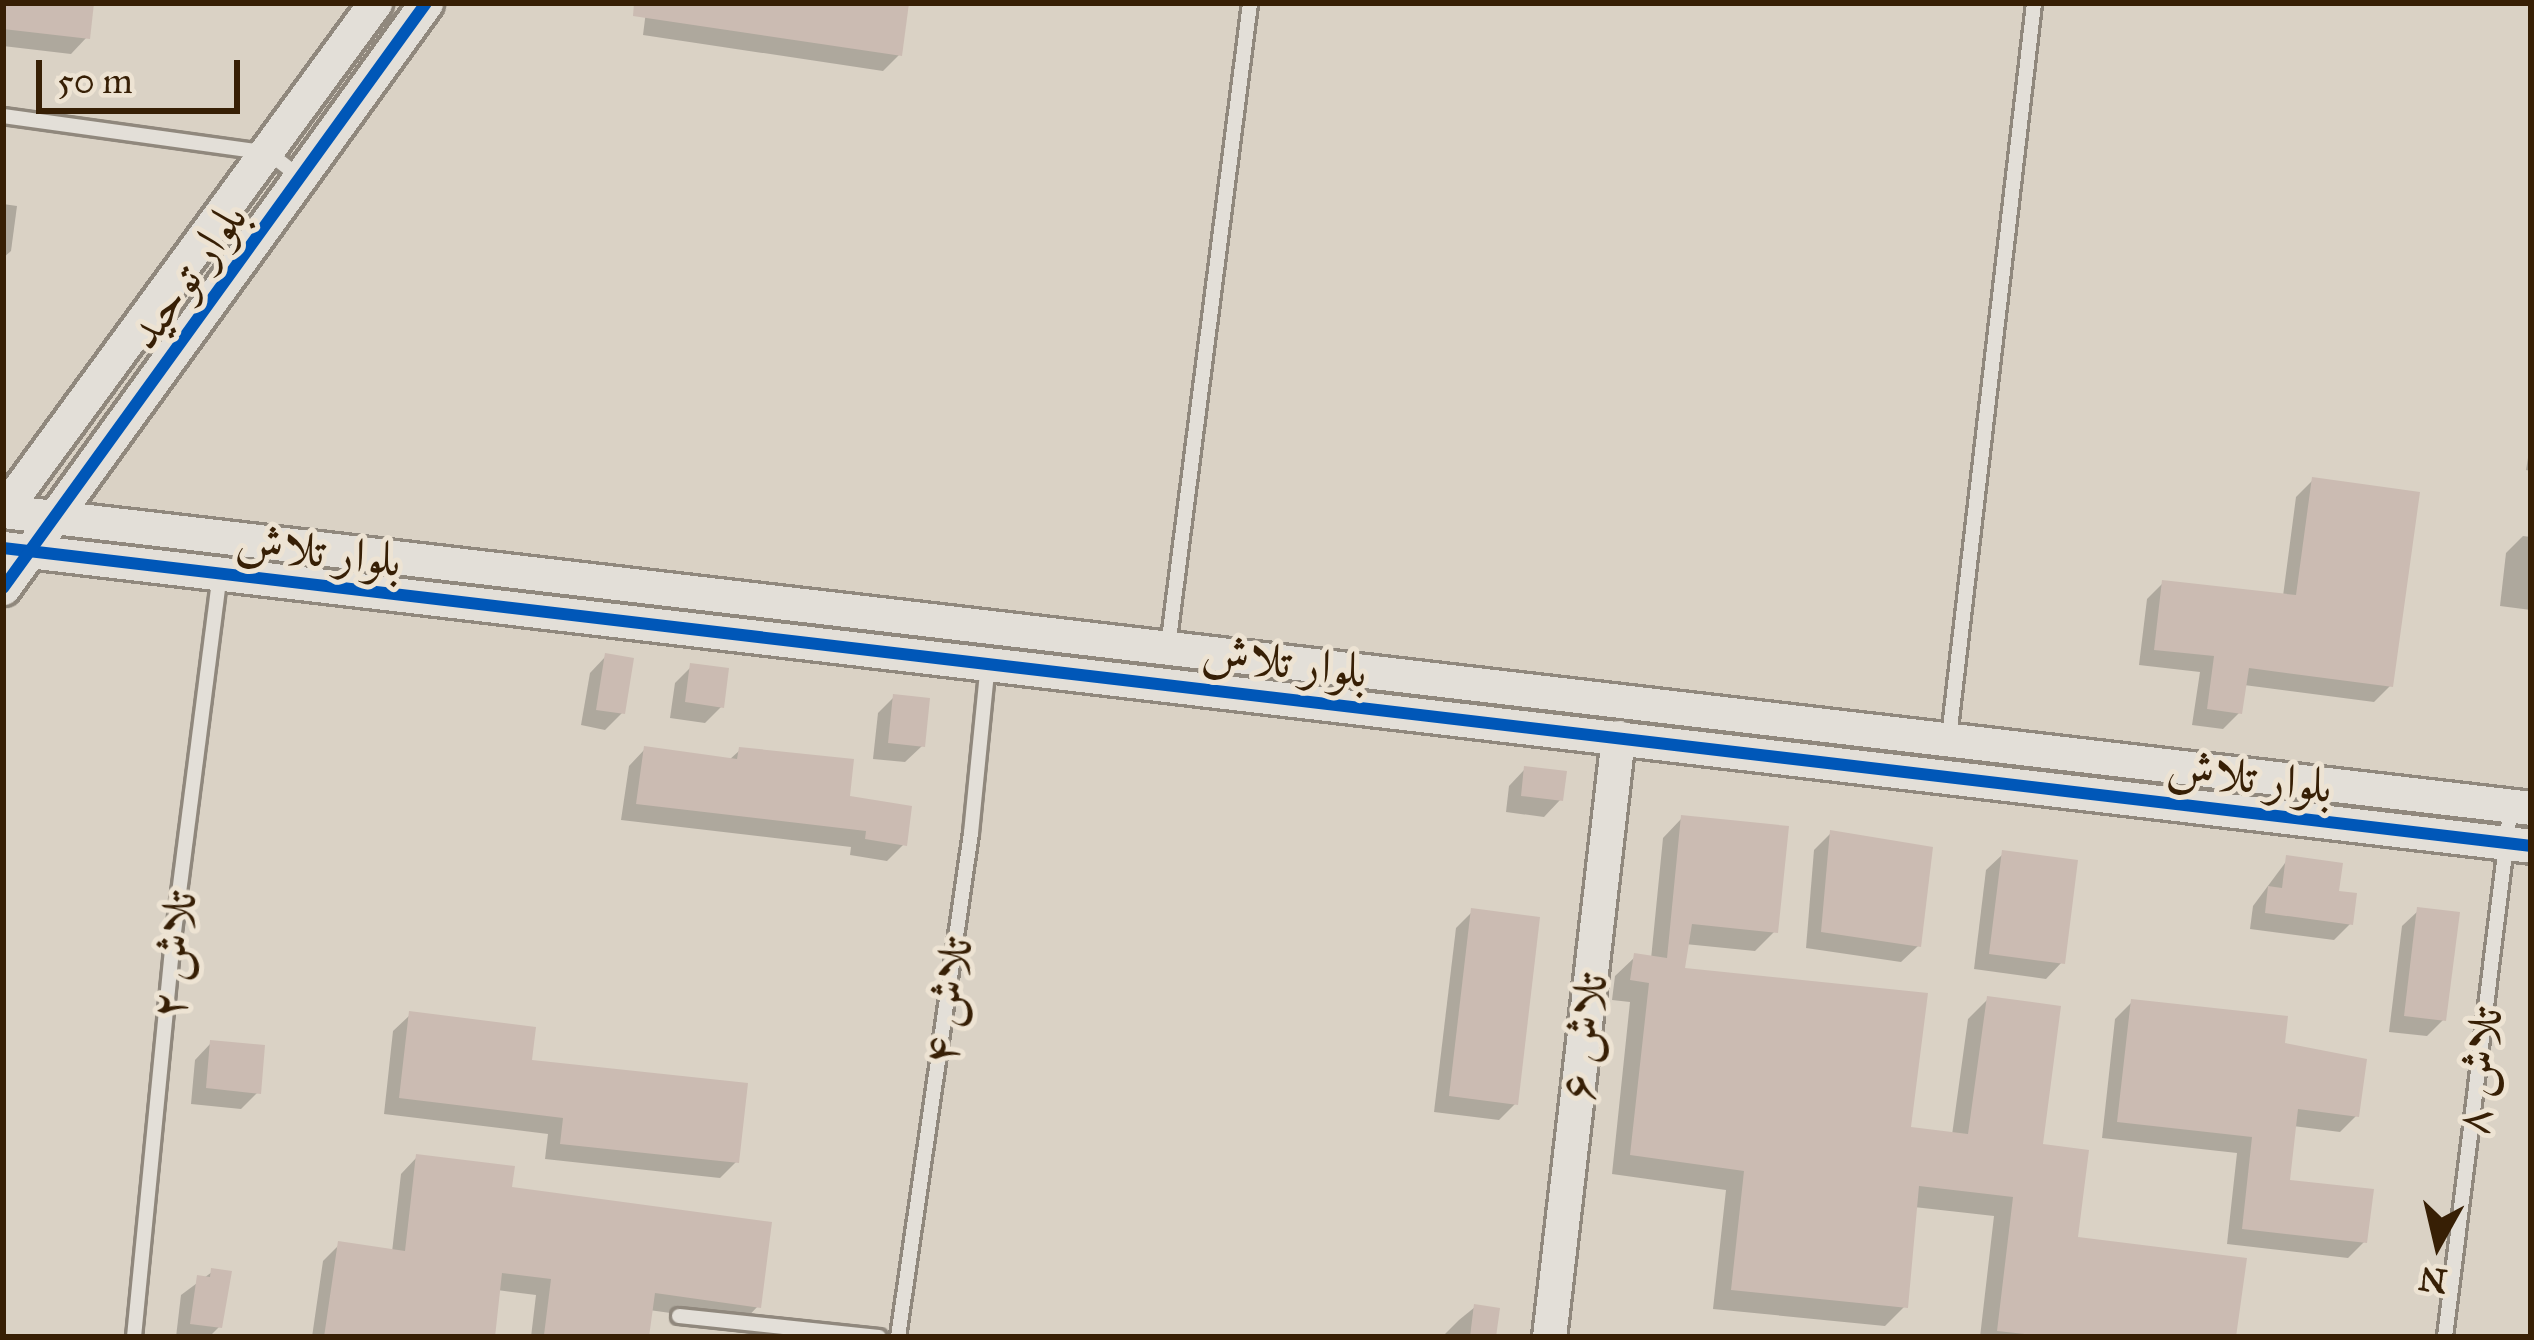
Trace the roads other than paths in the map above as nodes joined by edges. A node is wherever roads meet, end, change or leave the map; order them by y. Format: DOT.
graph roads {
  1 [pos="375,3"];
  2 [pos="426,3"];
  3 [pos="1250,3"];
  4 [pos="2034,3"];
  5 [pos="3,116"];
  6 [pos="269,153"];
  7 [pos="301,178"];
  8 [pos="3,511"];
  9 [pos="53,518"];
  10 [pos="116,525"];
  11 [pos="16,550"];
  12 [pos="111,562"];
  13 [pos="220,574"];
  14 [pos="3,588"];
  15 [pos="993,627"];
  16 [pos="1168,647"];
  17 [pos="988,664"];
  18 [pos="1164,682"];
  19 [pos="1618,737"];
  20 [pos="1949,740"];
  21 [pos="2521,807"];
  22 [pos="2518,845"];
  23 [pos="679,1316"];
  24 [pos="134,1337"];
  25 [pos="880,1337"];
  26 [pos="898,1337"];
  27 [pos="1549,1337"];
  28 [pos="2445,1337"];
  1 -- 6 [label="street, بلوار توحید"];
  2 -- 7 [label="street, بلوار توحید"];
  3 -- 16 [label="lane"];
  4 -- 20 [label="lane"];
  5 -- 6 [label="lane"];
  6 -- 7 [label="lane"];
  6 -- 8 [label="street, بلوار توحید"];
  7 -- 9 [label="street, بلوار توحید"];
  8 -- 9 [label="street, بلوار تلاش"];
  9 -- 10 [label="street, بلوار تلاش"];
  9 -- 11 [label="street, بلوار توحید"];
  10 -- 12 [label="street"];
  10 -- 15 [label="street, بلوار تلاش"];
  11 -- 12 [label="street, بلوار تلاش"];
  11 -- 14 [label="street, بلوار توحید"];
  12 -- 13 [label="street, بلوار تلاش"];
  13 -- 17 [label="street, بلوار تلاش"];
  13 -- 24 [label="lane, تلاش ۲"];
  15 -- 16 [label="street, بلوار تلاش"];
  15 -- 17 [label="street"];
  16 -- 18 [label="street"];
  16 -- 20 [label="street, بلوار تلاش"];
  17 -- 18 [label="street, بلوار تلاش"];
  17 -- 26 [label="lane, تلاش ۴"];
  18 -- 19 [label="street, بلوار تلاش"];
  19 -- 22 [label="street, بلوار تلاش"];
  19 -- 27 [label="street, تلاش ۶"];
  20 -- 21 [label="street, بلوار تلاش"];
  21 -- 22 [label="lane, تلاش ۸"];
  22 -- 28 [label="lane, تلاش ۸"];
  23 -- 25 [label="lane"];
}
